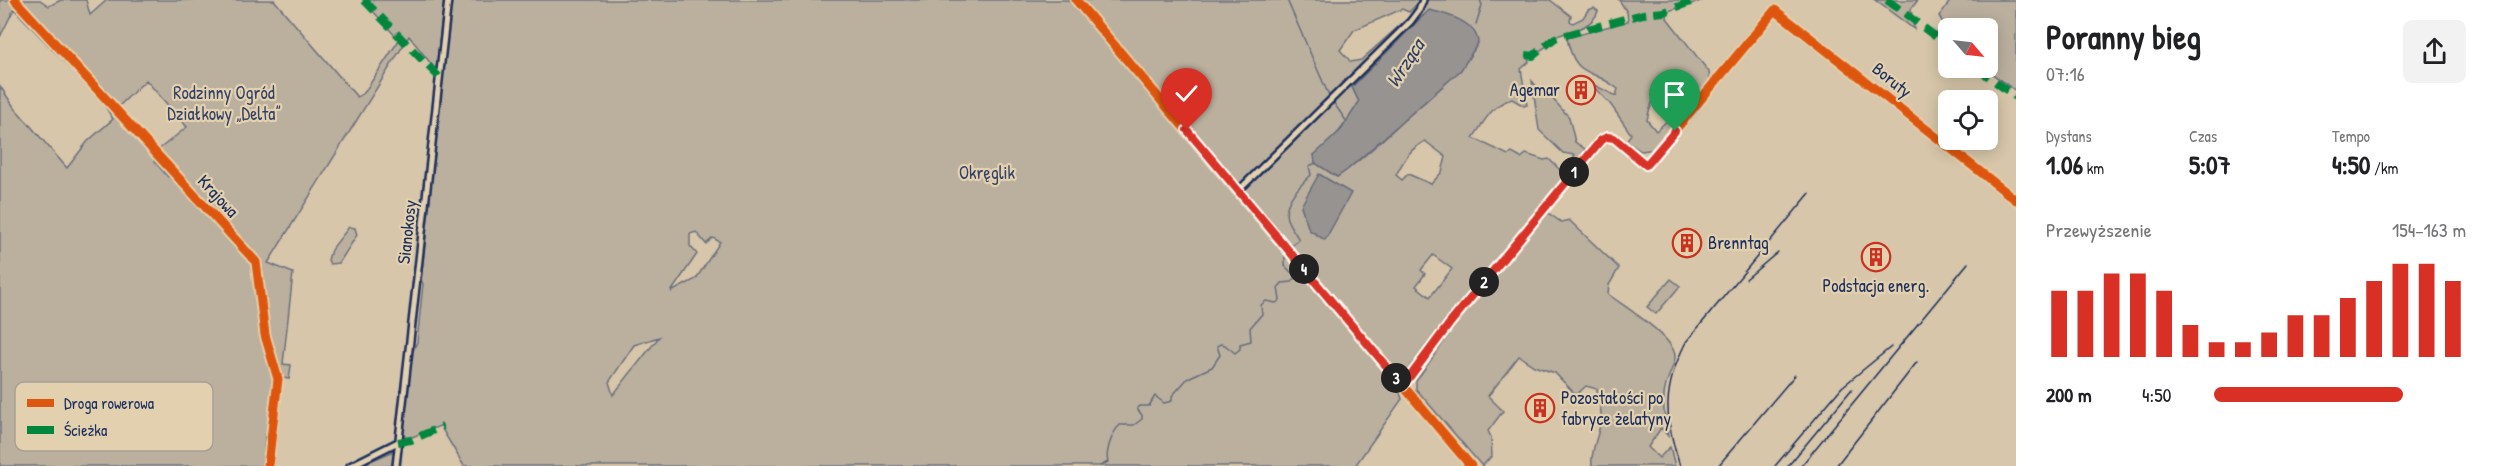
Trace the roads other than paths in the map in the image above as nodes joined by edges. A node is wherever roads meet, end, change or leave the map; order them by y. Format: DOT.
graph roads {
  1 [pos="15,0"];
  2 [pos="448,0"];
  3 [pos="1076,0"];
  4 [pos="1423,2"];
  5 [pos="1238,191"];
  6 [pos="2016,200"];
  7 [pos="1403,386"];
  8 [pos="398,442"];
  9 [pos="268,466"];
  10 [pos="350,466"];
  11 [pos="396,466"];
  12 [pos="1471,466"];
  1 -- 9 [label="street, Krajowa"];
  2 -- 8 [label="street, Sianokosy"];
  3 -- 5 [label="main road"];
  4 -- 5 [label="street"];
  5 -- 7 [label="main road"];
  6 -- 7 [label="street, Boruty"];
  7 -- 12 [label="main road"];
  8 -- 10 [label="street"];
  8 -- 11 [label="street, Sianokosy"];
}
